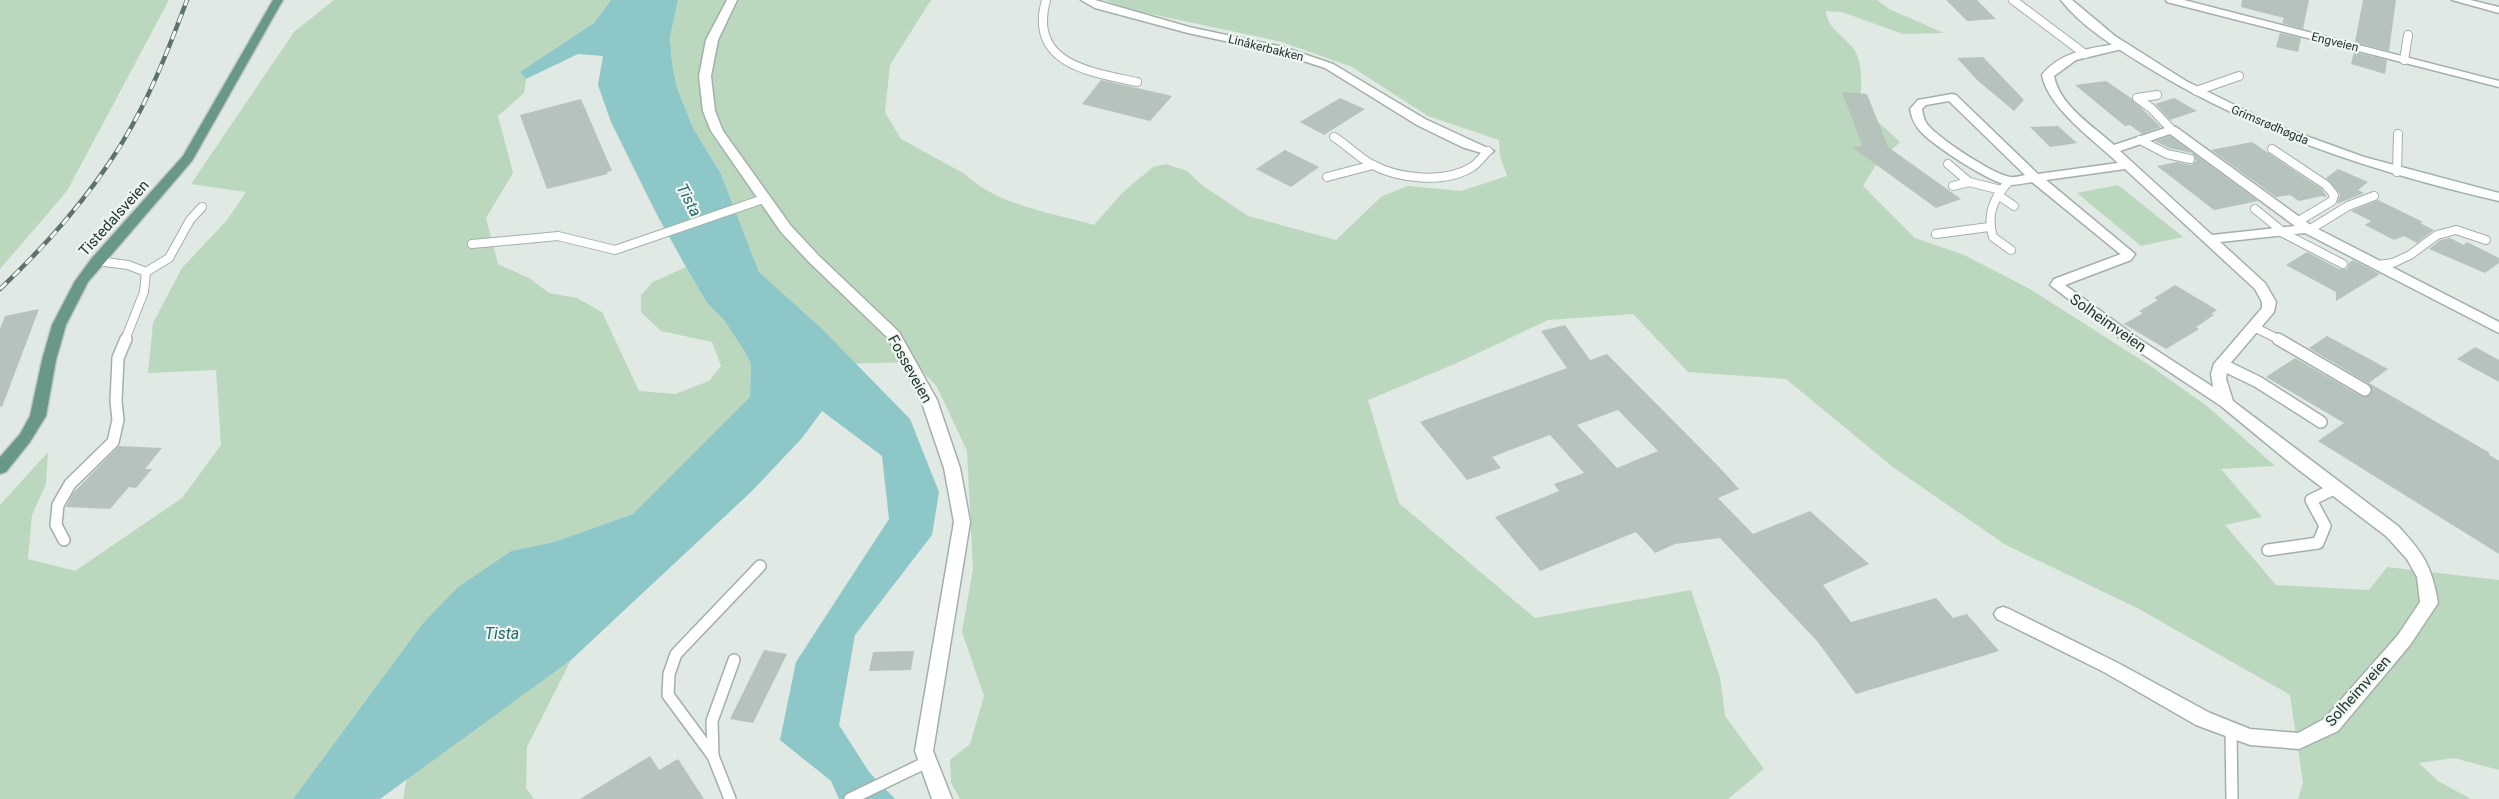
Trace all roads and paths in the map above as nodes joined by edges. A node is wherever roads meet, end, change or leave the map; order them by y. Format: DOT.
graph roads {
  1 [pos="278,0"];
  2 [pos="732,0"];
  3 [pos="1046,0"];
  4 [pos="1086,0"];
  5 [pos="2013,0"];
  6 [pos="2066,0"];
  7 [pos="2171,0"];
  8 [pos="2457,0"];
  9 [pos="2499,10"];
  10 [pos="2408,35"];
  11 [pos="2122,46"];
  12 [pos="2084,54"];
  13 [pos="2404,60"];
  14 [pos="2239,76"];
  15 [pos="1137,82"];
  16 [pos="2499,84"];
  17 [pos="2196,91"];
  18 [pos="2157,95"];
  19 [pos="2172,130"];
  20 [pos="2398,134"];
  21 [pos="1334,137"];
  22 [pos="2140,140"];
  23 [pos="2272,149"];
  24 [pos="2113,150"];
  25 [pos="1488,151"];
  26 [pos="2190,159"];
  27 [pos="1948,164"];
  28 [pos="1373,165"];
  29 [pos="2128,165"];
  30 [pos="2397,172"];
  31 [pos="1327,177"];
  32 [pos="2035,178"];
  33 [pos="1969,182"];
  34 [pos="1953,186"];
  35 [pos="2003,189"];
  36 [pos="2374,196"];
  37 [pos="2499,196"];
  38 [pos="766,198"];
  39 [pos="2014,206"];
  40 [pos="202,207"];
  41 [pos="2256,209"];
  42 [pos="1989,227"];
  43 [pos="2304,227"];
  44 [pos="2282,232"];
  45 [pos="1936,234"];
  46 [pos="2210,239"];
  47 [pos="2486,240"];
  48 [pos="472,244"];
  49 [pos="2011,250"];
  50 [pos="97,261"];
  51 [pos="2343,264"];
  52 [pos="2379,265"];
  53 [pos="146,272"];
  54 [pos="2254,327"];
  55 [pos="2499,328"];
  56 [pos="2221,364"];
  57 [pos="2364,390"];
  58 [pos="2227,404"];
  59 [pos="2321,422"];
  60 [pos="0,468"];
  61 [pos="2336,488"];
  62 [pos="64,540"];
  63 [pos="2268,550"];
  64 [pos="760,566"];
  65 [pos="2003,614"];
  66 [pos="734,660"];
  67 [pos="2231,730"];
  68 [pos="713,756"];
  69 [pos="928,762"];
  70 [pos="730,799"];
  71 [pos="850,799"];
  72 [pos="942,799"];
  73 [pos="2232,799"];
  1 -- 50 [label="main road, Tistedalsveien"];
  2 -- 38 [label="street, Fosseveien"];
  3 -- 15 [label="lane"];
  4 -- 25 [label="street, Linåkerbakken"];
  5 -- 12 [label="lane"];
  6 -- 11 [label="street, Grimsrødhøgda"];
  7 -- 13 [label="street, Engveien"];
  8 -- 9 [label="street"];
  10 -- 13 [label="lane"];
  11 -- 12 [label="street"];
  11 -- 17 [label="street, Grimsrødhøgda"];
  12 -- 24 [label="street"];
  13 -- 16 [label="street, Engveien"];
  14 -- 17 [label="lane"];
  17 -- 30 [label="street, Grimsrødhøgda"];
  18 -- 19 [label="lane"];
  19 -- 22 [label="street"];
  19 -- 43 [label="street"];
  20 -- 30 [label="lane"];
  21 -- 28 [label="lane"];
  22 -- 24 [label="street"];
  22 -- 26 [label="lane"];
  23 -- 43 [label="lane"];
  24 -- 29 [label="street"];
  25 -- 28 [label="lane"];
  27 -- 33 [label="lane"];
  28 -- 31 [label="lane"];
  29 -- 32 [label="street"];
  29 -- 46 [label="street"];
  30 -- 37 [label="street, Grimsrødhøgda"];
  32 -- 35 [label="street"];
  32 -- 35 [label="street, Solheimveien"];
  32 -- 58 [label="street, Solheimveien"];
  33 -- 34 [label="lane"];
  33 -- 35 [label="lane"];
  35 -- 39 [label="lane"];
  35 -- 42 [label="lane"];
  36 -- 43 [label="lane"];
  38 -- 48 [label="lane"];
  38 -- 69 [label="street, Fosseveien"];
  40 -- 53 [label="lane"];
  41 -- 44 [label="lane"];
  42 -- 45 [label="lane"];
  42 -- 49 [label="lane"];
  43 -- 44 [label="street"];
  43 -- 52 [label="street"];
  44 -- 46 [label="street"];
  44 -- 51 [label="lane"];
  46 -- 54 [label="street"];
  47 -- 52 [label="lane"];
  50 -- 53 [label="lane"];
  50 -- 60 [label="main road, Tistedalsveien"];
  52 -- 55 [label="street"];
  53 -- 62 [label="lane"];
  54 -- 56 [label="street"];
  54 -- 57 [label="lane"];
  56 -- 58 [label="street"];
  56 -- 59 [label="lane"];
  58 -- 61 [label="street, Solheimveien"];
  61 -- 63 [label="lane"];
  61 -- 67 [label="street, Solheimveien"];
  64 -- 68 [label="lane"];
  65 -- 67 [label="street, Solheimveien"];
  66 -- 68 [label="lane"];
  67 -- 73 [label="lane"];
  68 -- 70 [label="lane"];
  69 -- 71 [label="lane"];
  69 -- 72 [label="street, Fosseveien"];
}
